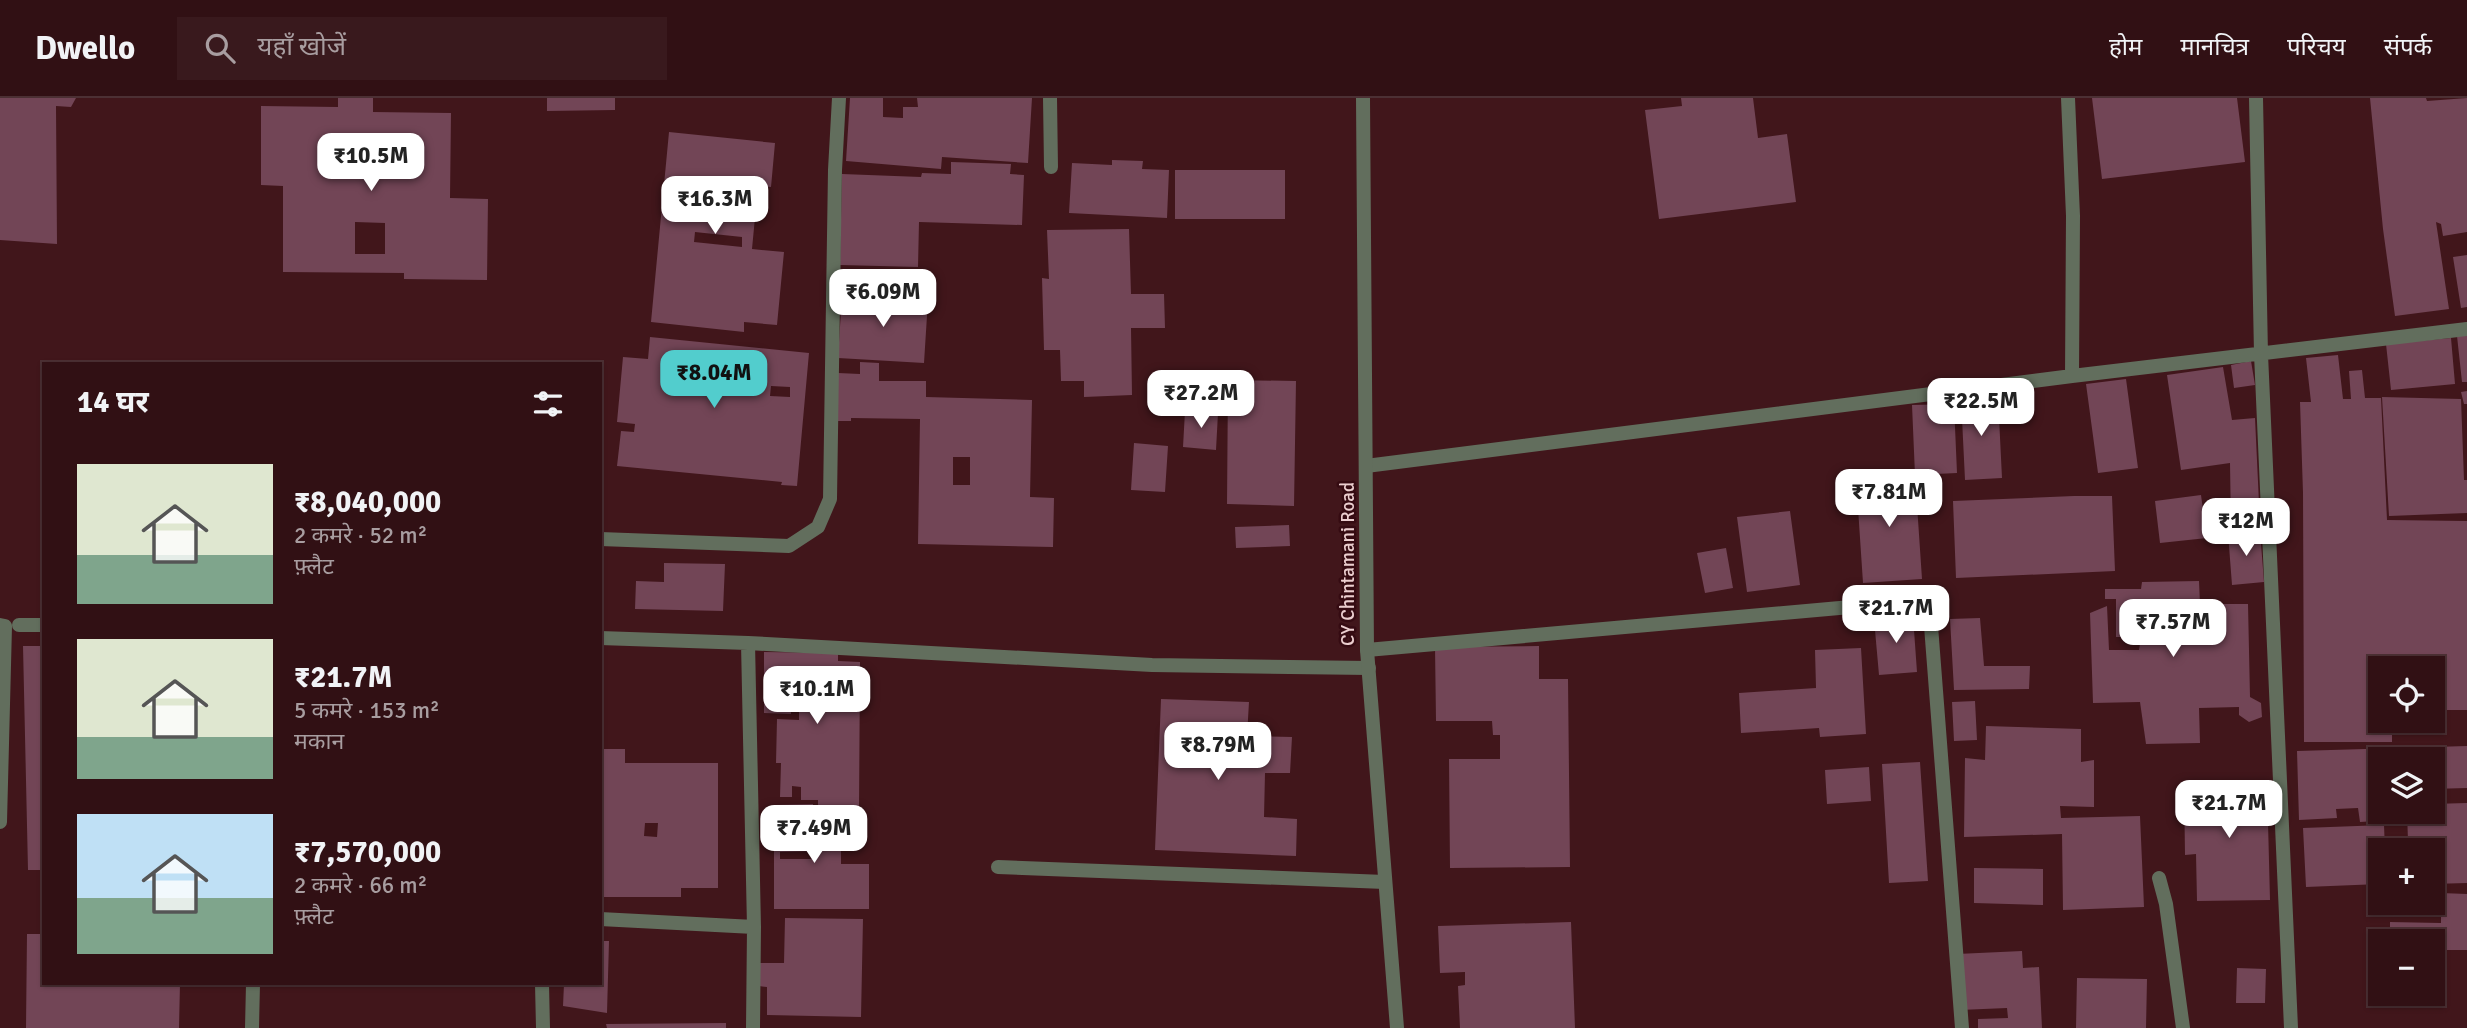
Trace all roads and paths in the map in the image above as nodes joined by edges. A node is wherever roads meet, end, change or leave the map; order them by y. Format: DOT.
graph roads {
  1 [pos="839,98"];
  2 [pos="1050,98"];
  3 [pos="1363,98"];
  4 [pos="2067,98"];
  5 [pos="2256,98"];
  6 [pos="1051,167"];
  7 [pos="2467,329"];
  8 [pos="2261,354"];
  9 [pos="2072,376"];
  10 [pos="1366,466"];
  11 [pos="602,539"];
  12 [pos="0,625"];
  13 [pos="19,625"];
  14 [pos="42,625"];
  15 [pos="602,638"];
  16 [pos="748,643"];
  17 [pos="1367,650"];
  18 [pos="1368,668"];
  19 [pos="0,822"];
  20 [pos="998,867"];
  21 [pos="2159,878"];
  22 [pos="1385,882"];
  23 [pos="602,919"];
  24 [pos="754,927"];
  25 [pos="253,985"];
  26 [pos="542,985"];
  27 [pos="253,1028"];
  28 [pos="543,1028"];
  29 [pos="753,1028"];
  30 [pos="1397,1028"];
  31 [pos="1962,1028"];
  32 [pos="2183,1028"];
  33 [pos="2291,1028"];
  1 -- 11 [label="street"];
  2 -- 6 [label="street"];
  3 -- 10 [label="street, CY Chintamani Road"];
  4 -- 9 [label="street"];
  5 -- 8 [label="street"];
  7 -- 8 [label="street"];
  8 -- 9 [label="street"];
  8 -- 33 [label="street"];
  9 -- 10 [label="street"];
  10 -- 17 [label="street, CY Chintamani Road"];
  12 -- 19 [label="street"];
  13 -- 14 [label="street"];
  15 -- 16 [label="street"];
  16 -- 18 [label="street"];
  16 -- 24 [label="street"];
  17 -- 18 [label="street, CY Chintamani Road"];
  17 -- 31 [label="street"];
  18 -- 22 [label="street, CY Chintamani Road"];
  20 -- 22 [label="street"];
  21 -- 32 [label="street"];
  22 -- 30 [label="street, CY Chintamani Road"];
  23 -- 24 [label="street"];
  24 -- 29 [label="street"];
  25 -- 27 [label="street"];
  26 -- 28 [label="street"];
}
